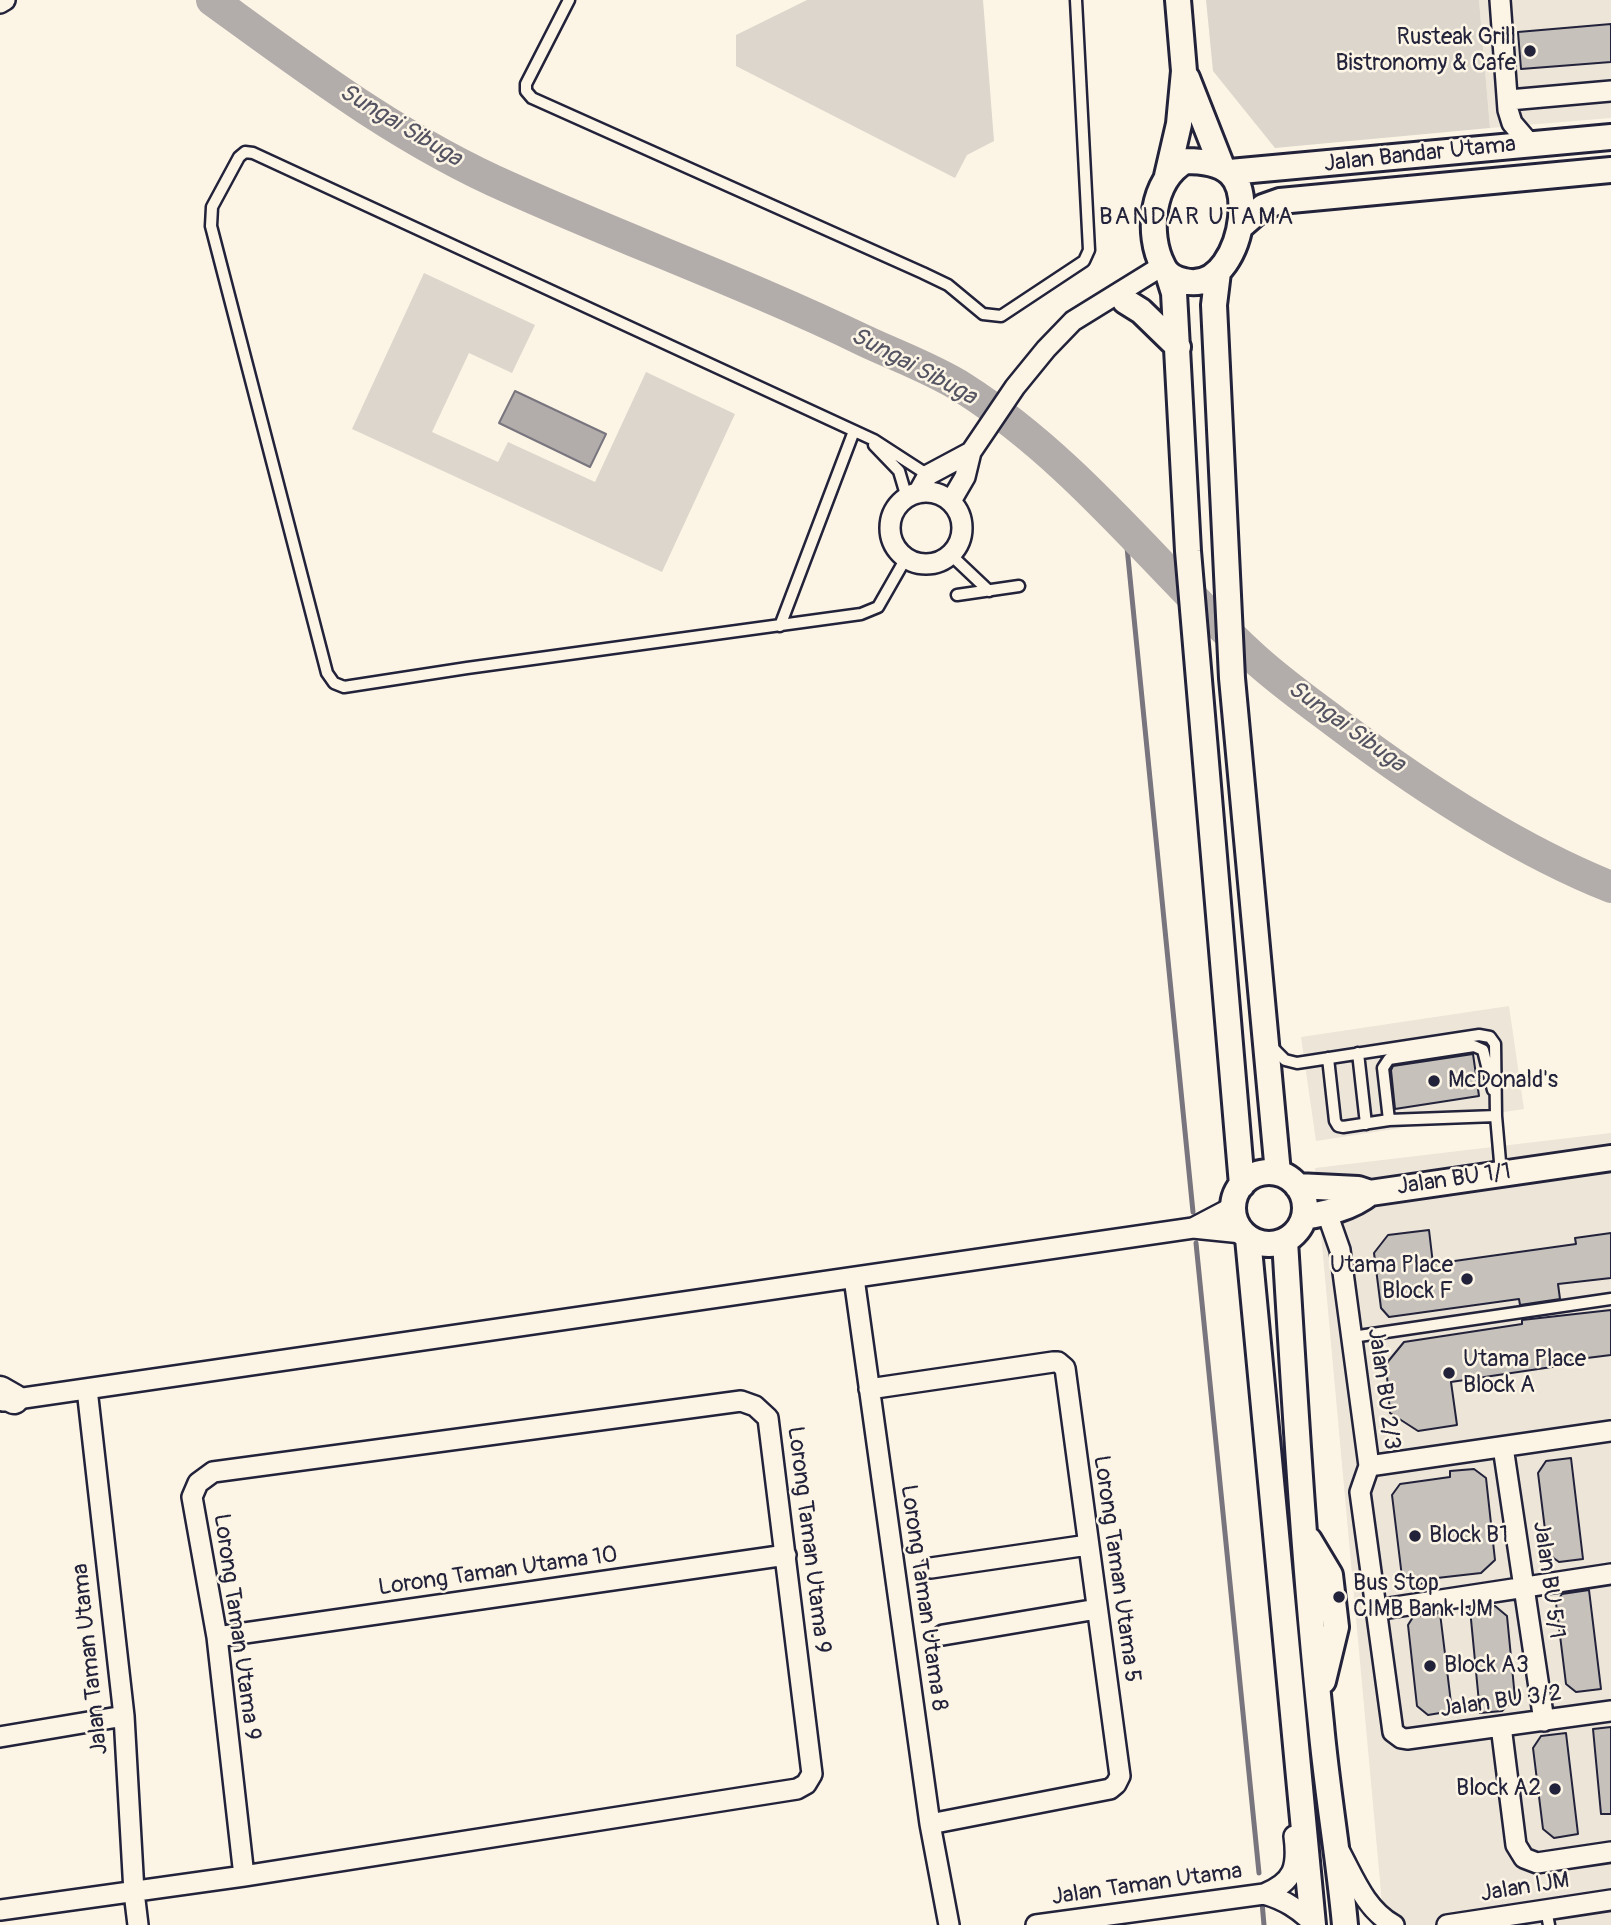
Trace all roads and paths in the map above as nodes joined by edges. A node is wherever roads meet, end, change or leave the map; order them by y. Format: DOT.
graph roads {
  1 [pos="5,0"];
  2 [pos="569,0"];
  3 [pos="1076,0"];
  4 [pos="1178,0"];
  5 [pos="1500,0"];
  6 [pos="0,3"];
  7 [pos="1184,71"];
  8 [pos="1611,91"];
  9 [pos="1509,100"];
  10 [pos="1611,137"];
  11 [pos="1530,144"];
  12 [pos="1226,170"];
  13 [pos="1611,170"];
  14 [pos="1167,176"];
  15 [pos="1240,226"];
  16 [pos="1165,270"];
  17 [pos="1218,272"];
  18 [pos="1125,301"];
  19 [pos="1057,338"];
  20 [pos="1178,347"];
  21 [pos="858,433"];
  22 [pos="975,447"];
  23 [pos="928,475"];
  24 [pos="912,495"];
  25 [pos="951,501"];
  26 [pos="951,555"];
  27 [pos="906,558"];
  28 [pos="1019,586"];
  29 [pos="989,591"];
  30 [pos="957,595"];
  31 [pos="780,626"];
  32 [pos="1264,1037"];
  33 [pos="1358,1053"];
  34 [pos="1328,1058"];
  35 [pos="1497,1104"];
  36 [pos="1496,1116"];
  37 [pos="1389,1120"];
  38 [pos="1366,1124"];
  39 [pos="1611,1158"];
  40 [pos="1501,1173"];
  41 [pos="1287,1180"];
  42 [pos="1370,1193"];
  43 [pos="1237,1196"];
  44 [pos="1315,1215"];
  45 [pos="1193,1228"];
  46 [pos="1245,1236"];
  47 [pos="1285,1241"];
  48 [pos="854,1278"];
  49 [pos="1611,1299"];
  50 [pos="1352,1337"];
  51 [pos="87,1389"];
  52 [pos="869,1389"];
  53 [pos="4,1398"];
  54 [pos="1611,1431"];
  55 [pos="1503,1447"];
  56 [pos="1368,1466"];
  57 [pos="1088,1545"];
  58 [pos="786,1555"];
  59 [pos="931,1568"];
  60 [pos="1611,1574"];
  61 [pos="1524,1588"];
  62 [pos="1097,1609"];
  63 [pos="1376,1610"];
  64 [pos="943,1635"];
  65 [pos="217,1637"];
  66 [pos="1611,1712"];
  67 [pos="124,1716"];
  68 [pos="1544,1721"];
  69 [pos="1501,1726"];
  70 [pos="1397,1736"];
  71 [pos="0,1737"];
  72 [pos="1299,1786"];
  73 [pos="930,1824"];
  74 [pos="1337,1848"];
  75 [pos="1611,1852"];
  76 [pos="244,1876"];
  77 [pos="134,1892"];
  78 [pos="1264,1894"];
  79 [pos="1611,1900"];
  80 [pos="0,1910"];
  81 [pos="1548,1917"];
  82 [pos="1313,1924"];
  83 [pos="138,1925"];
  84 [pos="949,1925"];
  85 [pos="1038,1925"];
  86 [pos="1345,1925"];
  87 [pos="1394,1925"];
  88 [pos="1447,1925"];
  1 -- 6 [label="street"];
  2 -- 3 [label="lane"];
  4 -- 7 [label="street"];
  5 -- 9 [label="street"];
  7 -- 12 [label="street"];
  7 -- 14 [label="street"];
  8 -- 9 [label="street"];
  9 -- 11 [label="street"];
  10 -- 11 [label="street, Jalan Bandar Utama"];
  11 -- 12 [label="street, Jalan Bandar Utama"];
  12 -- 14 [label="street"];
  12 -- 15 [label="street"];
  13 -- 15 [label="street, Jalan Bandar Utama"];
  14 -- 16 [label="street"];
  15 -- 17 [label="street"];
  16 -- 17 [label="street"];
  16 -- 18 [label="street"];
  16 -- 19 [label="street"];
  16 -- 20 [label="street"];
  17 -- 32 [label="street"];
  18 -- 19 [label="street"];
  18 -- 20 [label="street"];
  19 -- 22 [label="street"];
  20 -- 43 [label="street"];
  21 -- 23 [label="lane"];
  21 -- 24 [label="lane"];
  21 -- 31 [label="lane"];
  21 -- 31 [label="lane"];
  22 -- 23 [label="street"];
  22 -- 25 [label="street"];
  23 -- 24 [label="street"];
  24 -- 25 [label="street"];
  24 -- 27 [label="street"];
  25 -- 26 [label="street"];
  26 -- 27 [label="street"];
  26 -- 29 [label="lane"];
  27 -- 31 [label="lane"];
  28 -- 29 [label="lane"];
  29 -- 30 [label="lane"];
  32 -- 34 [label="lane"];
  32 -- 41 [label="street"];
  33 -- 34 [label="lane"];
  33 -- 35 [label="lane"];
  33 -- 38 [label="lane"];
  34 -- 38 [label="lane"];
  35 -- 36 [label="lane"];
  35 -- 37 [label="lane"];
  36 -- 37 [label="lane"];
  36 -- 40 [label="lane"];
  37 -- 38 [label="lane"];
  39 -- 40 [label="street, Jalan BU 1/1"];
  40 -- 42 [label="street, Jalan BU 1/1"];
  41 -- 42 [label="street, Jalan BU 1/1"];
  41 -- 43 [label="street"];
  41 -- 44 [label="street"];
  42 -- 44 [label="street"];
  43 -- 45 [label="street"];
  43 -- 46 [label="street"];
  44 -- 47 [label="street"];
  44 -- 50 [label="street, Jalan BU 2/3"];
  45 -- 46 [label="street"];
  45 -- 48 [label="street"];
  46 -- 47 [label="street"];
  46 -- 72 [label="street"];
  47 -- 74 [label="street"];
  48 -- 51 [label="street"];
  48 -- 52 [label="street, Lorong Taman Utama 8"];
  49 -- 50 [label="lane"];
  50 -- 56 [label="street, Jalan BU 2/3"];
  51 -- 53 [label="street"];
  51 -- 67 [label="street, Jalan Taman Utama"];
  52 -- 57 [label="street, Lorong Taman Utama 5"];
  52 -- 73 [label="street, Lorong Taman Utama 8"];
  54 -- 55 [label="street"];
  55 -- 56 [label="street"];
  55 -- 61 [label="street, Jalan BU 5/1"];
  56 -- 63 [label="street, Jalan BU 2/3"];
  57 -- 59 [label="street"];
  57 -- 62 [label="street, Lorong Taman Utama 5"];
  58 -- 65 [label="street, Lorong Taman Utama 10"];
  58 -- 65 [label="street, Lorong Taman Utama 9"];
  58 -- 76 [label="street, Lorong Taman Utama 9"];
  60 -- 61 [label="street"];
  61 -- 63 [label="street"];
  61 -- 68 [label="street, Jalan BU 5/1"];
  62 -- 64 [label="street"];
  62 -- 73 [label="street, Lorong Taman Utama 5"];
  63 -- 70 [label="street, Jalan BU 2/3"];
  65 -- 76 [label="street, Lorong Taman Utama 9"];
  66 -- 68 [label="street, Jalan BU 3/2"];
  67 -- 71 [label="street"];
  67 -- 77 [label="street, Jalan Taman Utama"];
  68 -- 69 [label="street, Jalan BU 3/2"];
  69 -- 70 [label="street, Jalan BU 3/2"];
  69 -- 75 [label="street"];
  72 -- 78 [label="street"];
  72 -- 82 [label="street"];
  73 -- 84 [label="street, Lorong Taman Utama 8"];
  74 -- 86 [label="street"];
  74 -- 87 [label="street"];
  76 -- 77 [label="street, Lorong Taman Utama 9"];
  77 -- 80 [label="street, Lorong Taman Utama 9"];
  77 -- 83 [label="street, Jalan Taman Utama"];
  78 -- 82 [label="street"];
  78 -- 85 [label="street, Jalan Taman Utama"];
  79 -- 81 [label="street, Jalan IJM"];
  81 -- 88 [label="street, Jalan IJM"];
}
